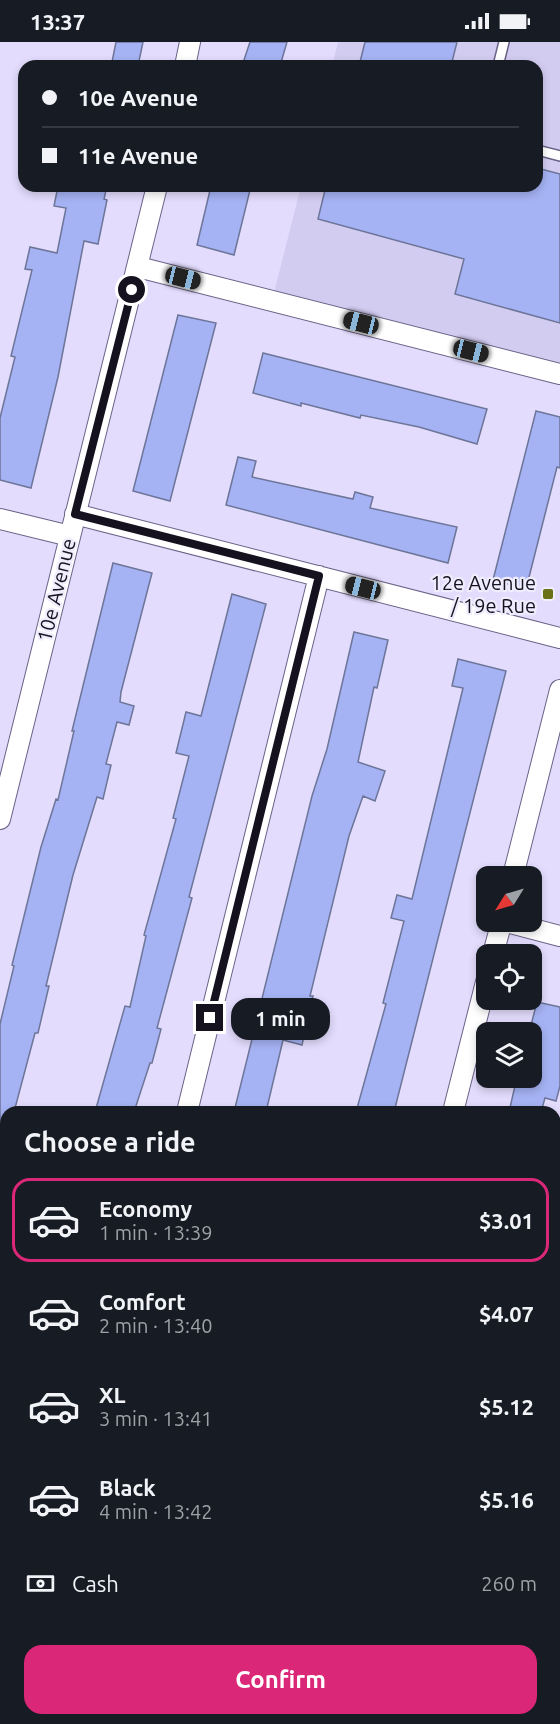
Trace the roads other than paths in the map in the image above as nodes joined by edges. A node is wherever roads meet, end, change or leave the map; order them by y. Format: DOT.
graph roads {
  1 [pos="190,42"];
  2 [pos="504,42"];
  3 [pos="186,60"];
  4 [pos="500,60"];
  5 [pos="543,152"];
  6 [pos="560,156"];
  7 [pos="156,192"];
  8 [pos="138,267"];
  9 [pos="560,374"];
  10 [pos="75,514"];
  11 [pos="0,519"];
  12 [pos="69,536"];
  13 [pos="319,576"];
  14 [pos="560,638"];
  15 [pos="560,690"];
  16 [pos="0,819"];
  17 [pos="516,866"];
  18 [pos="542,931"];
  19 [pos="560,936"];
  20 [pos="479,1010"];
  21 [pos="187,1106"];
  22 [pos="455,1106"];
  1 -- 3 [label="street"];
  2 -- 4 [label="lane"];
  5 -- 6 [label="lane"];
  7 -- 8 [label="street, 10e Avenue"];
  8 -- 9 [label="street"];
  8 -- 10 [label="street, 10e Avenue"];
  10 -- 12 [label="street, 10e Avenue"];
  10 -- 13 [label="street"];
  11 -- 12 [label="street"];
  12 -- 16 [label="street, 10e Avenue"];
  13 -- 14 [label="street"];
  13 -- 21 [label="street"];
  15 -- 17 [label="street"];
  18 -- 19 [label="street"];
  20 -- 22 [label="street"];
}
